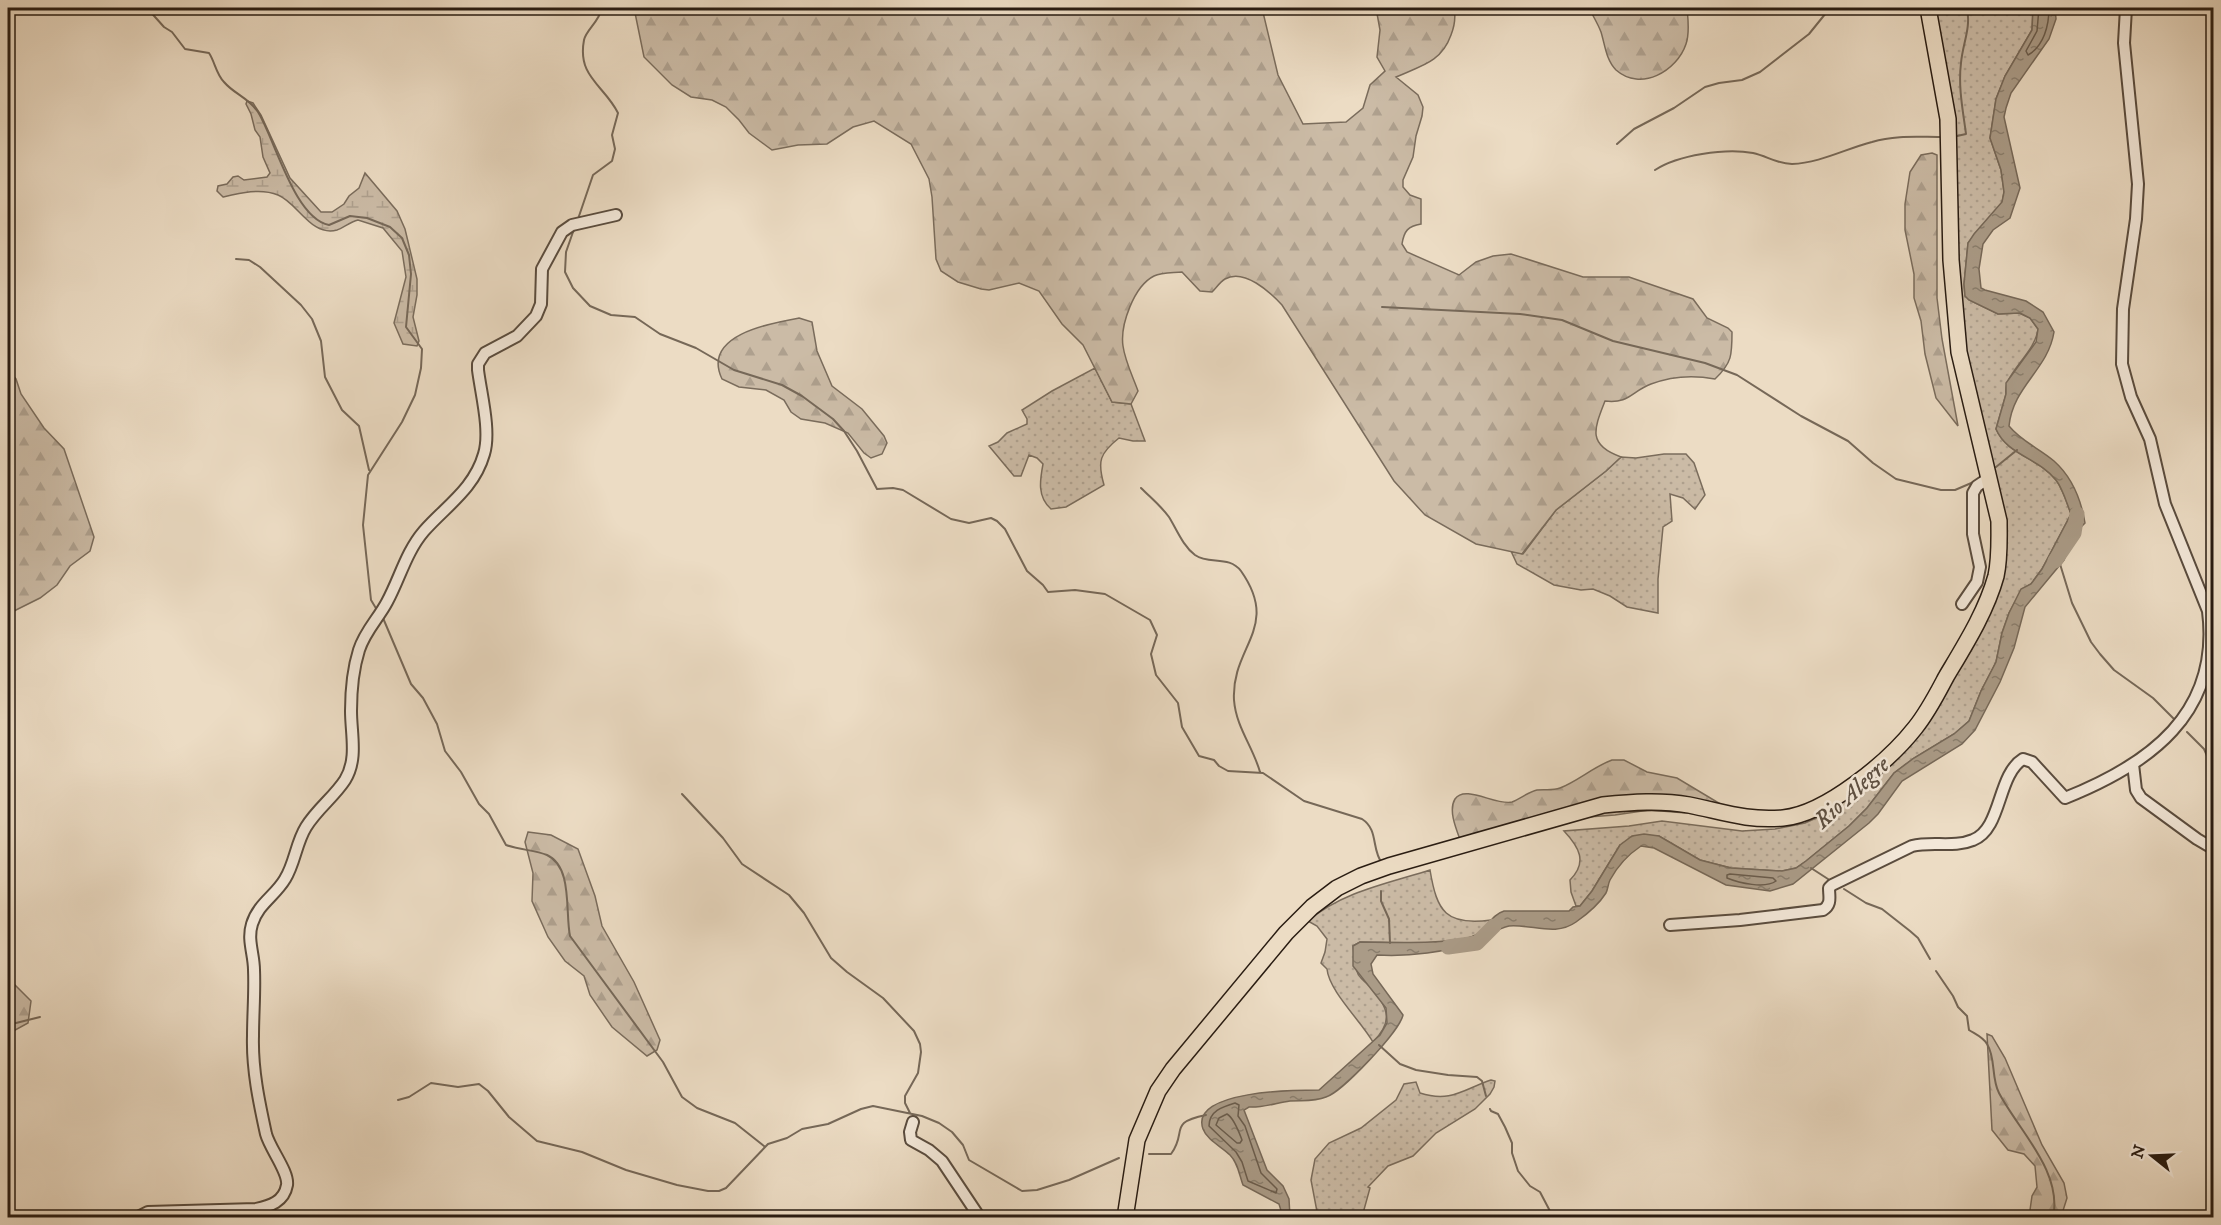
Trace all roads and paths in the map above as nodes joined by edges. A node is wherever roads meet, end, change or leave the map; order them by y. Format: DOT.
graph roads {
  1 [pos="1928,8"];
  2 [pos="2126,8"];
  3 [pos="616,215"];
  4 [pos="1989,478"];
  5 [pos="1962,604"];
  6 [pos="2133,764"];
  7 [pos="2214,849"];
  8 [pos="1670,925"];
  9 [pos="913,1122"];
  10 [pos="136,1218"];
  11 [pos="980,1218"];
  12 [pos="1066,1218"];
  13 [pos="1078,1218"];
  14 [pos="1125,1218"];
  1 -- 4 [label="highway"];
  2 -- 6 [label="street"];
  3 -- 10 [label="street"];
  4 -- 5 [label="street"];
  4 -- 14 [label="highway"];
  6 -- 7 [label="street"];
  6 -- 8 [label="street"];
  9 -- 11 [label="street"];
  12 -- 13 [label="street"];
}
